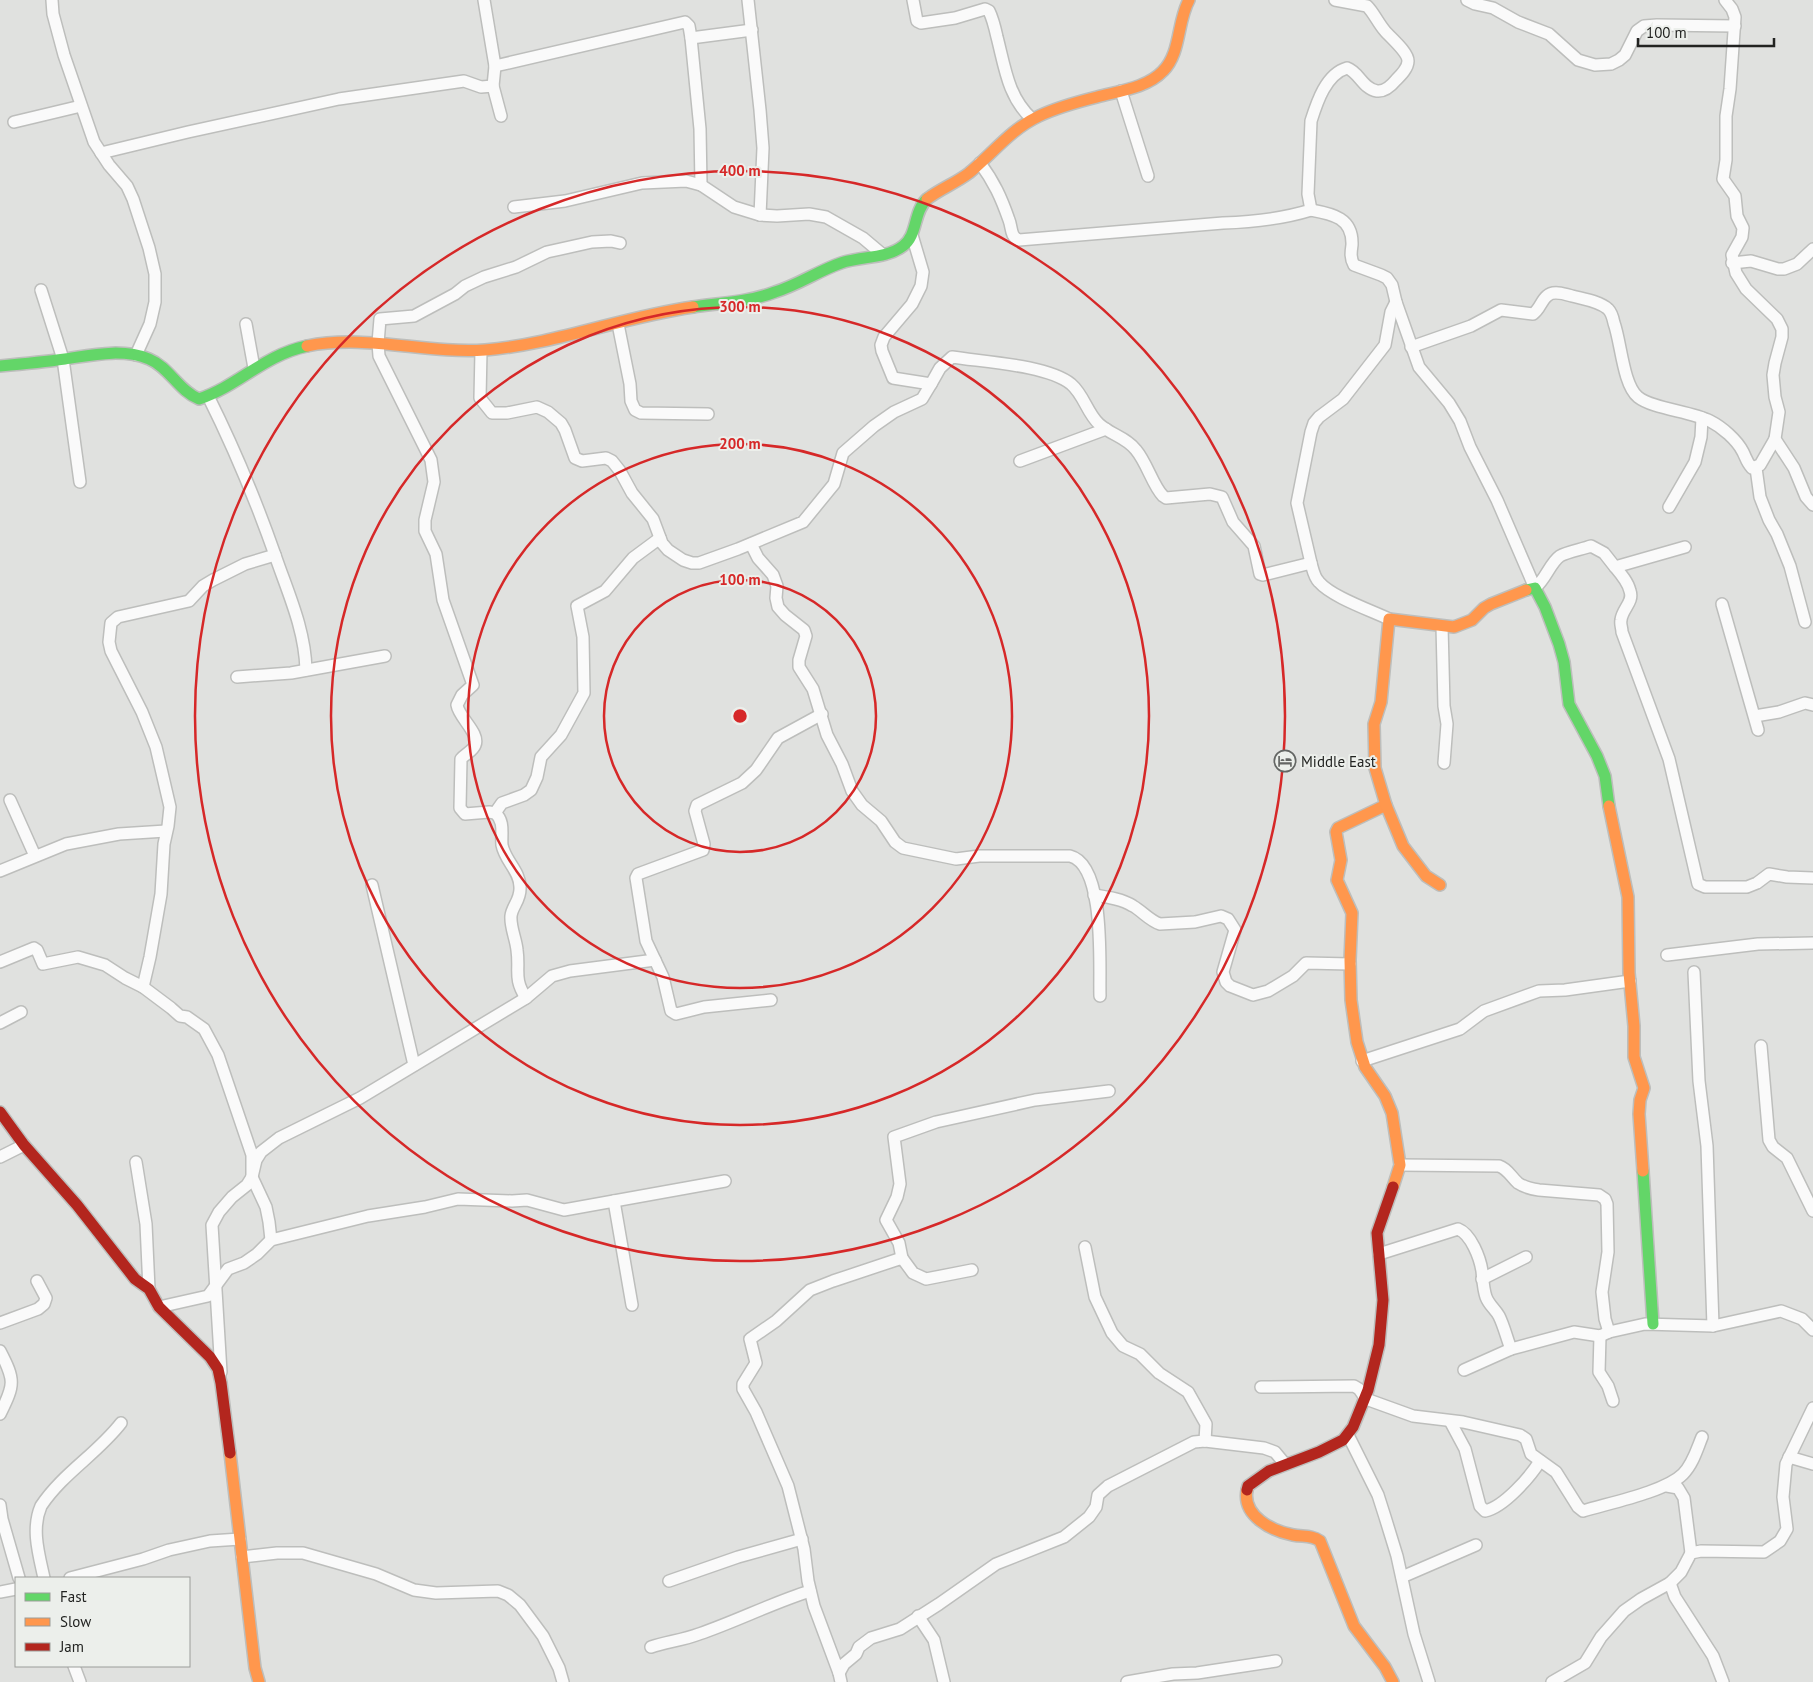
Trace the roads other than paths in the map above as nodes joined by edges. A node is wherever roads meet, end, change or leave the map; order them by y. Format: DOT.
graph roads {
  1 [pos="52,0"];
  2 [pos="484,0"];
  3 [pos="748,0"];
  4 [pos="913,0"];
  5 [pos="1189,0"];
  6 [pos="1336,0"];
  7 [pos="1467,0"];
  8 [pos="1725,0"];
  9 [pos="1735,26"];
  10 [pos="752,30"];
  11 [pos="691,38"];
  12 [pos="495,66"];
  13 [pos="493,86"];
  14 [pos="1121,91"];
  15 [pos="81,106"];
  16 [pos="501,116"];
  17 [pos="1032,119"];
  18 [pos="14,122"];
  19 [pos="101,153"];
  20 [pos="980,163"];
  21 [pos="1148,176"];
  22 [pos="701,185"];
  23 [pos="514,207"];
  24 [pos="1311,210"];
  25 [pos="760,215"];
  26 [pos="912,236"];
  27 [pos="620,243"];
  28 [pos="1813,249"];
  29 [pos="882,254"];
  30 [pos="1732,262"];
  31 [pos="41,290"];
  32 [pos="1396,302"];
  33 [pos="246,324"];
  34 [pos="618,324"];
  35 [pos="378,343"];
  36 [pos="1411,347"];
  37 [pos="481,351"];
  38 [pos="136,355"];
  39 [pos="63,359"];
  40 [pos="0,366"];
  41 [pos="254,368"];
  42 [pos="931,384"];
  43 [pos="208,396"];
  44 [pos="708,414"];
  45 [pos="1702,418"];
  46 [pos="1106,429"];
  47 [pos="1774,439"];
  48 [pos="1020,461"];
  49 [pos="1756,468"];
  50 [pos="80,482"];
  51 [pos="1813,505"];
  52 [pos="1669,507"];
  53 [pos="660,538"];
  54 [pos="750,544"];
  55 [pos="1685,547"];
  56 [pos="275,555"];
  57 [pos="1311,564"];
  58 [pos="1615,567"];
  59 [pos="1535,588"];
  60 [pos="1722,604"];
  61 [pos="1389,619"];
  62 [pos="1805,622"];
  63 [pos="1442,626"];
  64 [pos="385,656"];
  65 [pos="306,670"];
  66 [pos="237,677"];
  67 [pos="1813,705"];
  68 [pos="822,714"];
  69 [pos="1755,716"];
  70 [pos="1758,730"];
  71 [pos="1444,763"];
  72 [pos="10,800"];
  73 [pos="1386,805"];
  74 [pos="495,813"];
  75 [pos="166,831"];
  76 [pos="35,856"];
  77 [pos="0,871"];
  78 [pos="1813,878"];
  79 [pos="372,885"];
  80 [pos="1440,885"];
  81 [pos="1094,895"];
  82 [pos="1813,943"];
  83 [pos="1667,955"];
  84 [pos="655,960"];
  85 [pos="0,962"];
  86 [pos="1350,964"];
  87 [pos="1694,972"];
  88 [pos="1630,981"];
  89 [pos="143,987"];
  90 [pos="1100,996"];
  91 [pos="526,998"];
  92 [pos="770,1000"];
  93 [pos="21,1012"];
  94 [pos="0,1023"];
  95 [pos="1761,1046"];
  96 [pos="1362,1061"];
  97 [pos="414,1065"];
  98 [pos="1109,1091"];
  99 [pos="0,1112"];
  100 [pos="24,1145"];
  101 [pos="0,1157"];
  102 [pos="136,1162"];
  103 [pos="1400,1165"];
  104 [pos="252,1177"];
  105 [pos="725,1181"];
  106 [pos="614,1201"];
  107 [pos="1813,1211"];
  108 [pos="271,1240"];
  109 [pos="1085,1247"];
  110 [pos="1379,1254"];
  111 [pos="1526,1257"];
  112 [pos="902,1258"];
  113 [pos="972,1270"];
  114 [pos="1482,1279"];
  115 [pos="37,1281"];
  116 [pos="215,1284"];
  117 [pos="150,1289"];
  118 [pos="632,1305"];
  119 [pos="159,1307"];
  120 [pos="0,1323"];
  121 [pos="1653,1324"];
  122 [pos="1713,1326"];
  123 [pos="1813,1330"];
  124 [pos="1605,1334"];
  125 [pos="1511,1349"];
  126 [pos="0,1351"];
  127 [pos="1464,1370"];
  128 [pos="221,1383"];
  129 [pos="1261,1387"];
  130 [pos="1366,1399"];
  131 [pos="1613,1401"];
  132 [pos="1813,1408"];
  133 [pos="0,1414"];
  134 [pos="1450,1421"];
  135 [pos="121,1423"];
  136 [pos="1348,1435"];
  137 [pos="1702,1437"];
  138 [pos="1205,1441"];
  139 [pos="1789,1457"];
  140 [pos="1540,1461"];
  141 [pos="1285,1464"];
  142 [pos="1813,1464"];
  143 [pos="1667,1486"];
  144 [pos="0,1504"];
  145 [pos="240,1539"];
  146 [pos="802,1539"];
  147 [pos="1476,1545"];
  148 [pos="1691,1553"];
  149 [pos="242,1557"];
  150 [pos="19,1577"];
  151 [pos="44,1577"];
  152 [pos="74,1577"];
  153 [pos="1402,1577"];
  154 [pos="669,1581"];
  155 [pos="1670,1583"];
  156 [pos="15,1589"];
  157 [pos="810,1591"];
  158 [pos="0,1592"];
  159 [pos="918,1616"];
  160 [pos="650,1647"];
  161 [pos="1276,1661"];
  162 [pos="74,1667"];
  163 [pos="840,1677"];
  164 [pos="80,1682"];
  165 [pos="259,1682"];
  166 [pos="563,1682"];
  167 [pos="944,1682"];
  168 [pos="1127,1682"];
  169 [pos="1393,1682"];
  170 [pos="1429,1682"];
  171 [pos="1552,1682"];
  172 [pos="1724,1682"];
  1 -- 15 [label="street"];
  2 -- 12 [label="street"];
  3 -- 10 [label="street"];
  4 -- 17 [label="street"];
  5 -- 14 [label="street"];
  6 -- 24 [label="street"];
  7 -- 9 [label="street"];
  8 -- 9 [label="street"];
  9 -- 30 [label="street"];
  10 -- 11 [label="street"];
  10 -- 25 [label="street"];
  11 -- 12 [label="street"];
  11 -- 22 [label="street"];
  12 -- 13 [label="street"];
  13 -- 16 [label="street"];
  13 -- 19 [label="street"];
  14 -- 17 [label="street"];
  14 -- 21 [label="street"];
  15 -- 18 [label="street"];
  15 -- 19 [label="street"];
  17 -- 20 [label="street"];
  19 -- 38 [label="street"];
  20 -- 24 [label="street"];
  20 -- 26 [label="street"];
  22 -- 23 [label="street"];
  22 -- 25 [label="street"];
  24 -- 32 [label="street"];
  25 -- 29 [label="street"];
  26 -- 29 [label="street"];
  26 -- 42 [label="street"];
  27 -- 35 [label="street"];
  28 -- 30 [label="street"];
  29 -- 34 [label="street"];
  30 -- 47 [label="street"];
  31 -- 39 [label="street"];
  32 -- 36 [label="street"];
  32 -- 57 [label="street"];
  33 -- 41 [label="street"];
  34 -- 37 [label="street"];
  34 -- 44 [label="street"];
  35 -- 37 [label="street"];
  35 -- 41 [label="street"];
  35 -- 74 [label="street"];
  36 -- 45 [label="street"];
  36 -- 59 [label="street"];
  37 -- 53 [label="street"];
  38 -- 39 [label="street"];
  38 -- 43 [label="street"];
  39 -- 40 [label="street"];
  39 -- 50 [label="street"];
  41 -- 43 [label="street"];
  42 -- 46 [label="street"];
  42 -- 54 [label="street"];
  43 -- 56 [label="street"];
  45 -- 49 [label="street"];
  45 -- 52 [label="street"];
  46 -- 48 [label="street"];
  46 -- 57 [label="street"];
  47 -- 49 [label="street"];
  47 -- 51 [label="street"];
  49 -- 62 [label="street"];
  53 -- 54 [label="street"];
  53 -- 74 [label="street"];
  54 -- 68 [label="street"];
  55 -- 58 [label="street"];
  56 -- 65 [label="street"];
  56 -- 75 [label="street"];
  57 -- 61 [label="street"];
  58 -- 59 [label="street"];
  58 -- 78 [label="street"];
  59 -- 63 [label="street"];
  59 -- 88 [label="street"];
  60 -- 69 [label="street"];
  61 -- 63 [label="street"];
  61 -- 73 [label="street"];
  63 -- 71 [label="street"];
  64 -- 65 [label="street"];
  65 -- 66 [label="street"];
  67 -- 69 [label="street"];
  68 -- 81 [label="street"];
  68 -- 84 [label="street"];
  69 -- 70 [label="street"];
  72 -- 76 [label="street"];
  73 -- 80 [label="street"];
  73 -- 86 [label="street"];
  74 -- 91 [label="street"];
  75 -- 76 [label="street"];
  75 -- 89 [label="street"];
  76 -- 77 [label="street"];
  79 -- 97 [label="street"];
  81 -- 86 [label="street"];
  81 -- 90 [label="street"];
  82 -- 83 [label="street"];
  84 -- 91 [label="street"];
  84 -- 92 [label="street"];
  85 -- 89 [label="street"];
  86 -- 96 [label="street"];
  87 -- 122 [label="street"];
  88 -- 96 [label="street"];
  88 -- 121 [label="street"];
  89 -- 104 [label="street"];
  91 -- 97 [label="street"];
  93 -- 94 [label="street"];
  95 -- 107 [label="street"];
  96 -- 103 [label="street"];
  97 -- 104 [label="street"];
  98 -- 112 [label="street"];
  99 -- 100 [label="street"];
  100 -- 101 [label="street"];
  100 -- 117 [label="street"];
  102 -- 117 [label="street"];
  103 -- 110 [label="street"];
  103 -- 124 [label="street"];
  104 -- 108 [label="street"];
  104 -- 116 [label="street"];
  105 -- 106 [label="street"];
  106 -- 108 [label="street"];
  106 -- 118 [label="street"];
  108 -- 116 [label="street"];
  109 -- 138 [label="street"];
  110 -- 114 [label="street"];
  110 -- 130 [label="street"];
  111 -- 114 [label="street"];
  112 -- 113 [label="street"];
  112 -- 146 [label="street"];
  114 -- 125 [label="street"];
  115 -- 120 [label="street"];
  116 -- 119 [label="street"];
  116 -- 128 [label="street"];
  117 -- 119 [label="street"];
  119 -- 128 [label="street"];
  121 -- 122 [label="street"];
  121 -- 124 [label="street"];
  122 -- 123 [label="street"];
  124 -- 125 [label="street"];
  124 -- 131 [label="street"];
  125 -- 127 [label="street"];
  126 -- 133 [label="street"];
  128 -- 145 [label="street"];
  129 -- 130 [label="street"];
  130 -- 134 [label="street"];
  130 -- 136 [label="street"];
  132 -- 139 [label="street"];
  134 -- 140 [label="street"];
  134 -- 140 [label="street"];
  135 -- 151 [label="street"];
  136 -- 141 [label="street"];
  136 -- 153 [label="street"];
  137 -- 143 [label="street"];
  138 -- 141 [label="street"];
  138 -- 159 [label="street"];
  139 -- 142 [label="street"];
  139 -- 148 [label="street"];
  140 -- 143 [label="street"];
  141 -- 169 [label="street"];
  143 -- 148 [label="street"];
  144 -- 150 [label="street"];
  145 -- 149 [label="street"];
  145 -- 152 [label="street"];
  146 -- 154 [label="street"];
  146 -- 157 [label="street"];
  147 -- 153 [label="street"];
  148 -- 155 [label="street"];
  149 -- 165 [label="street"];
  149 -- 166 [label="street"];
  153 -- 170 [label="street"];
  155 -- 171 [label="street"];
  155 -- 172 [label="street"];
  156 -- 158 [label="street"];
  157 -- 160 [label="street"];
  157 -- 163 [label="street"];
  159 -- 163 [label="street"];
  159 -- 167 [label="street"];
  161 -- 168 [label="street"];
  162 -- 164 [label="street"];
}
